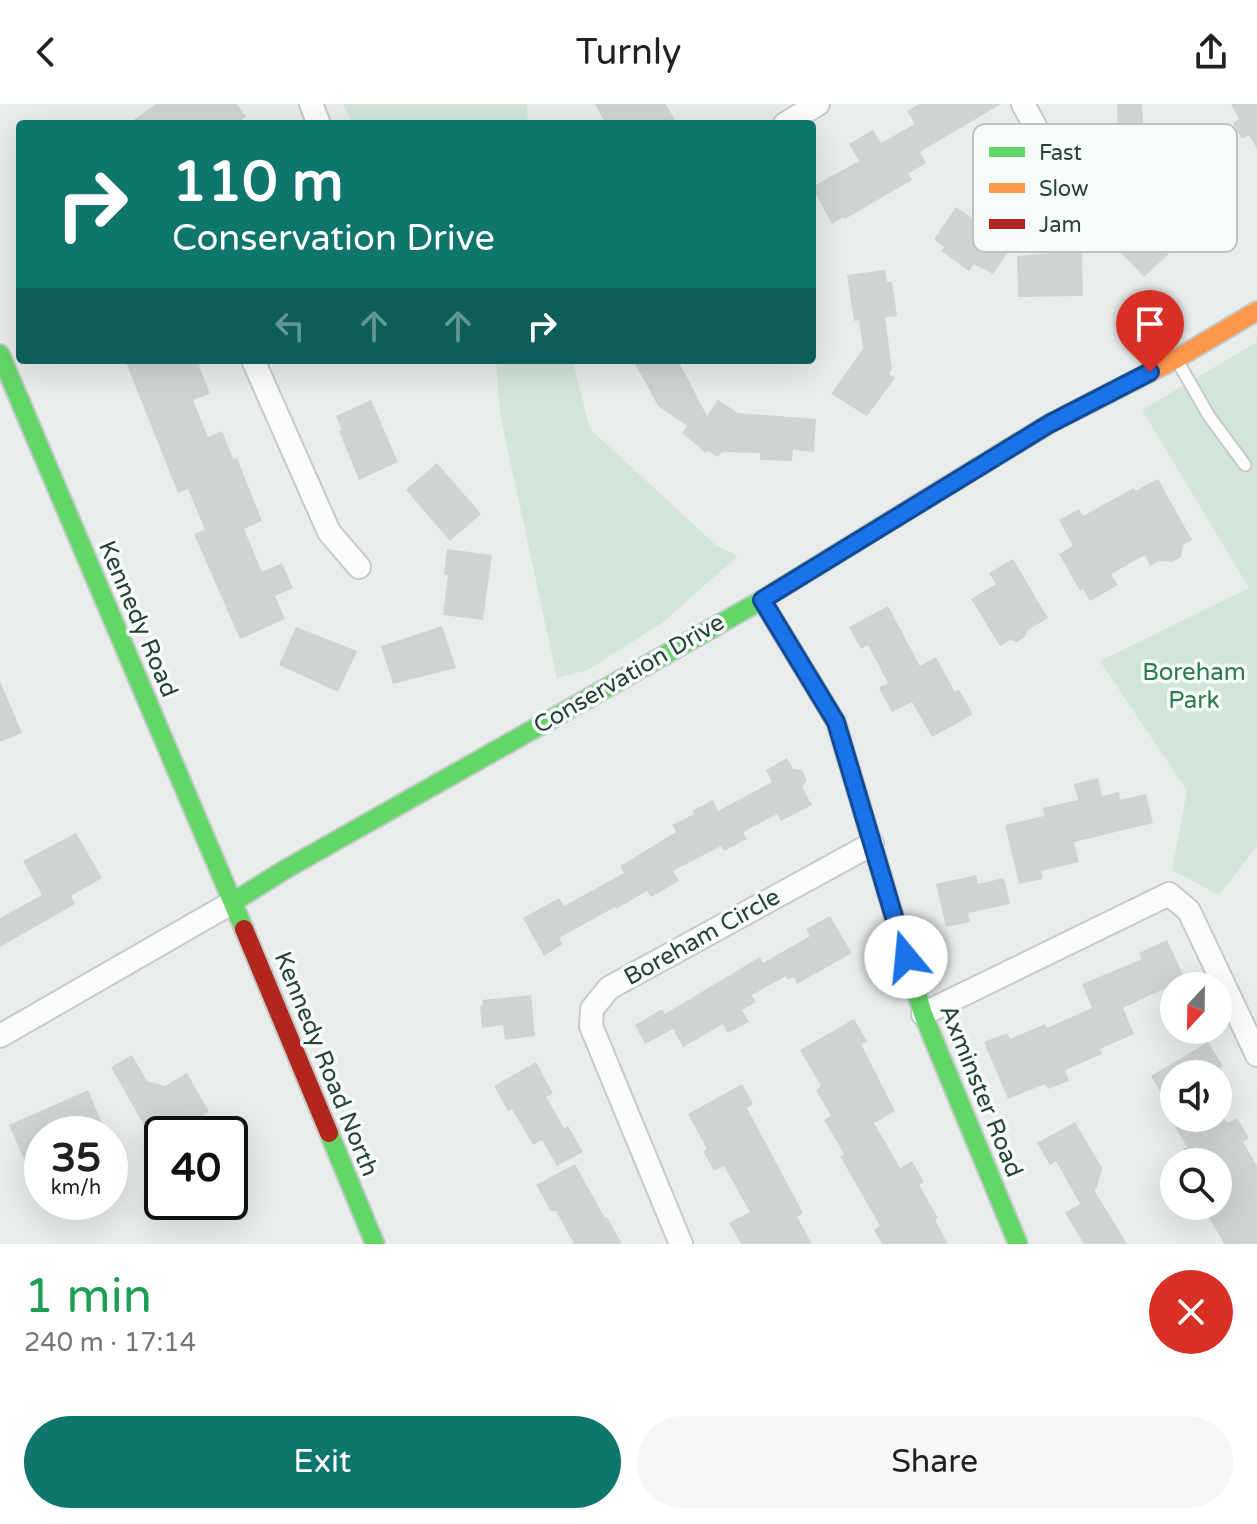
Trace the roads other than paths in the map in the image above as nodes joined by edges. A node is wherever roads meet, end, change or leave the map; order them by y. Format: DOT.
graph roads {
  1 [pos="818,104"];
  2 [pos="1023,104"];
  3 [pos="792,120"];
  4 [pos="1034,124"];
  5 [pos="1257,311"];
  6 [pos="0,354"];
  7 [pos="1176,359"];
  8 [pos="255,364"];
  9 [pos="1245,465"];
  10 [pos="359,567"];
  11 [pos="762,600"];
  12 [pos="872,844"];
  13 [pos="233,902"];
  14 [pos="923,1014"];
  15 [pos="0,1036"];
  16 [pos="1257,1055"];
  17 [pos="375,1244"];
  18 [pos="681,1244"];
  19 [pos="1018,1244"];
  1 -- 3 [label="street"];
  2 -- 4 [label="street"];
  5 -- 7 [label="street, Conservation Drive"];
  6 -- 13 [label="street, Kennedy Road"];
  7 -- 9 [label="lane"];
  7 -- 11 [label="street, Conservation Drive"];
  8 -- 10 [label="street"];
  11 -- 12 [label="street, Axminster Road"];
  11 -- 13 [label="street, Conservation Drive"];
  12 -- 14 [label="street, Axminster Road"];
  12 -- 18 [label="street, Boreham Circle"];
  13 -- 15 [label="street, Conservation Drive"];
  13 -- 17 [label="street, Kennedy Road North"];
  14 -- 16 [label="street"];
  14 -- 19 [label="street, Axminster Road"];
}
